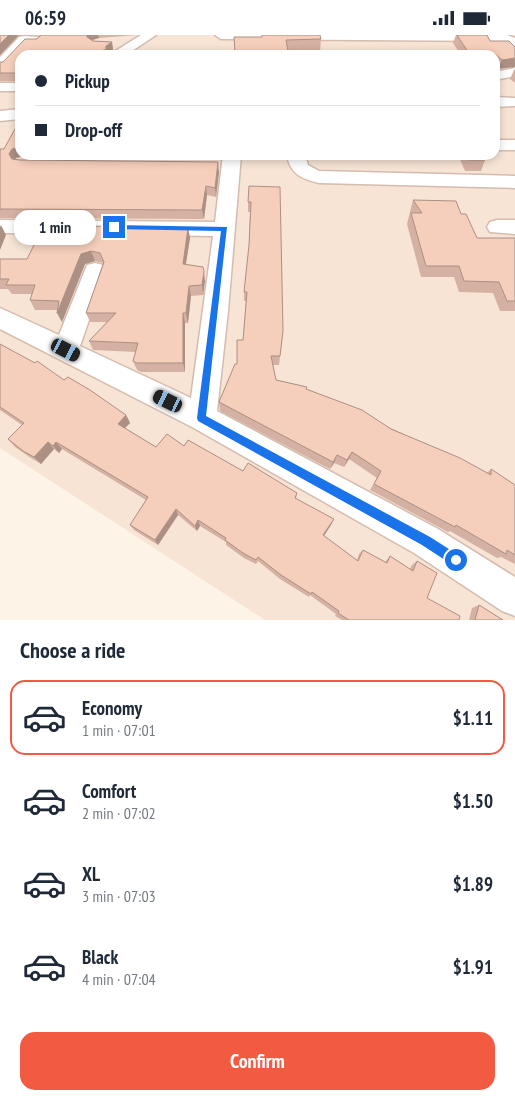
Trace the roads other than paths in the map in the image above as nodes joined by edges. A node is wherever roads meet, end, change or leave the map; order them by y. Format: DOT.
graph roads {
  1 [pos="150,35"];
  2 [pos="220,35"];
  3 [pos="38,41"];
  4 [pos="328,41"];
  5 [pos="515,42"];
  6 [pos="106,44"];
  7 [pos="133,44"];
  8 [pos="124,50"];
  9 [pos="15,62"];
  10 [pos="2,63"];
  11 [pos="515,65"];
  12 [pos="500,67"];
  13 [pos="515,72"];
  14 [pos="500,75"];
  15 [pos="0,87"];
  16 [pos="15,87"];
  17 [pos="15,114"];
  18 [pos="0,115"];
  19 [pos="500,145"];
  20 [pos="515,145"];
  21 [pos="296,160"];
  22 [pos="224,162"];
  23 [pos="515,182"];
  24 [pos="4,226"];
  25 [pos="225,229"];
  26 [pos="96,271"];
  27 [pos="0,318"];
  28 [pos="66,350"];
  29 [pos="202,418"];
  30 [pos="515,598"];
  1 -- 7 [label="street"];
  2 -- 4 [label="street"];
  3 -- 10 [label="street"];
  4 -- 5 [label="street"];
  6 -- 7 [label="street"];
  7 -- 8 [label="street"];
  9 -- 10 [label="street"];
  11 -- 12 [label="street"];
  13 -- 14 [label="street"];
  15 -- 16 [label="street"];
  17 -- 18 [label="street"];
  19 -- 20 [label="street"];
  21 -- 23 [label="street"];
  22 -- 25 [label="street"];
  24 -- 25 [label="street"];
  25 -- 29 [label="street"];
  26 -- 28 [label="street"];
  27 -- 28 [label="street"];
  28 -- 29 [label="street"];
  29 -- 30 [label="street"];
}
